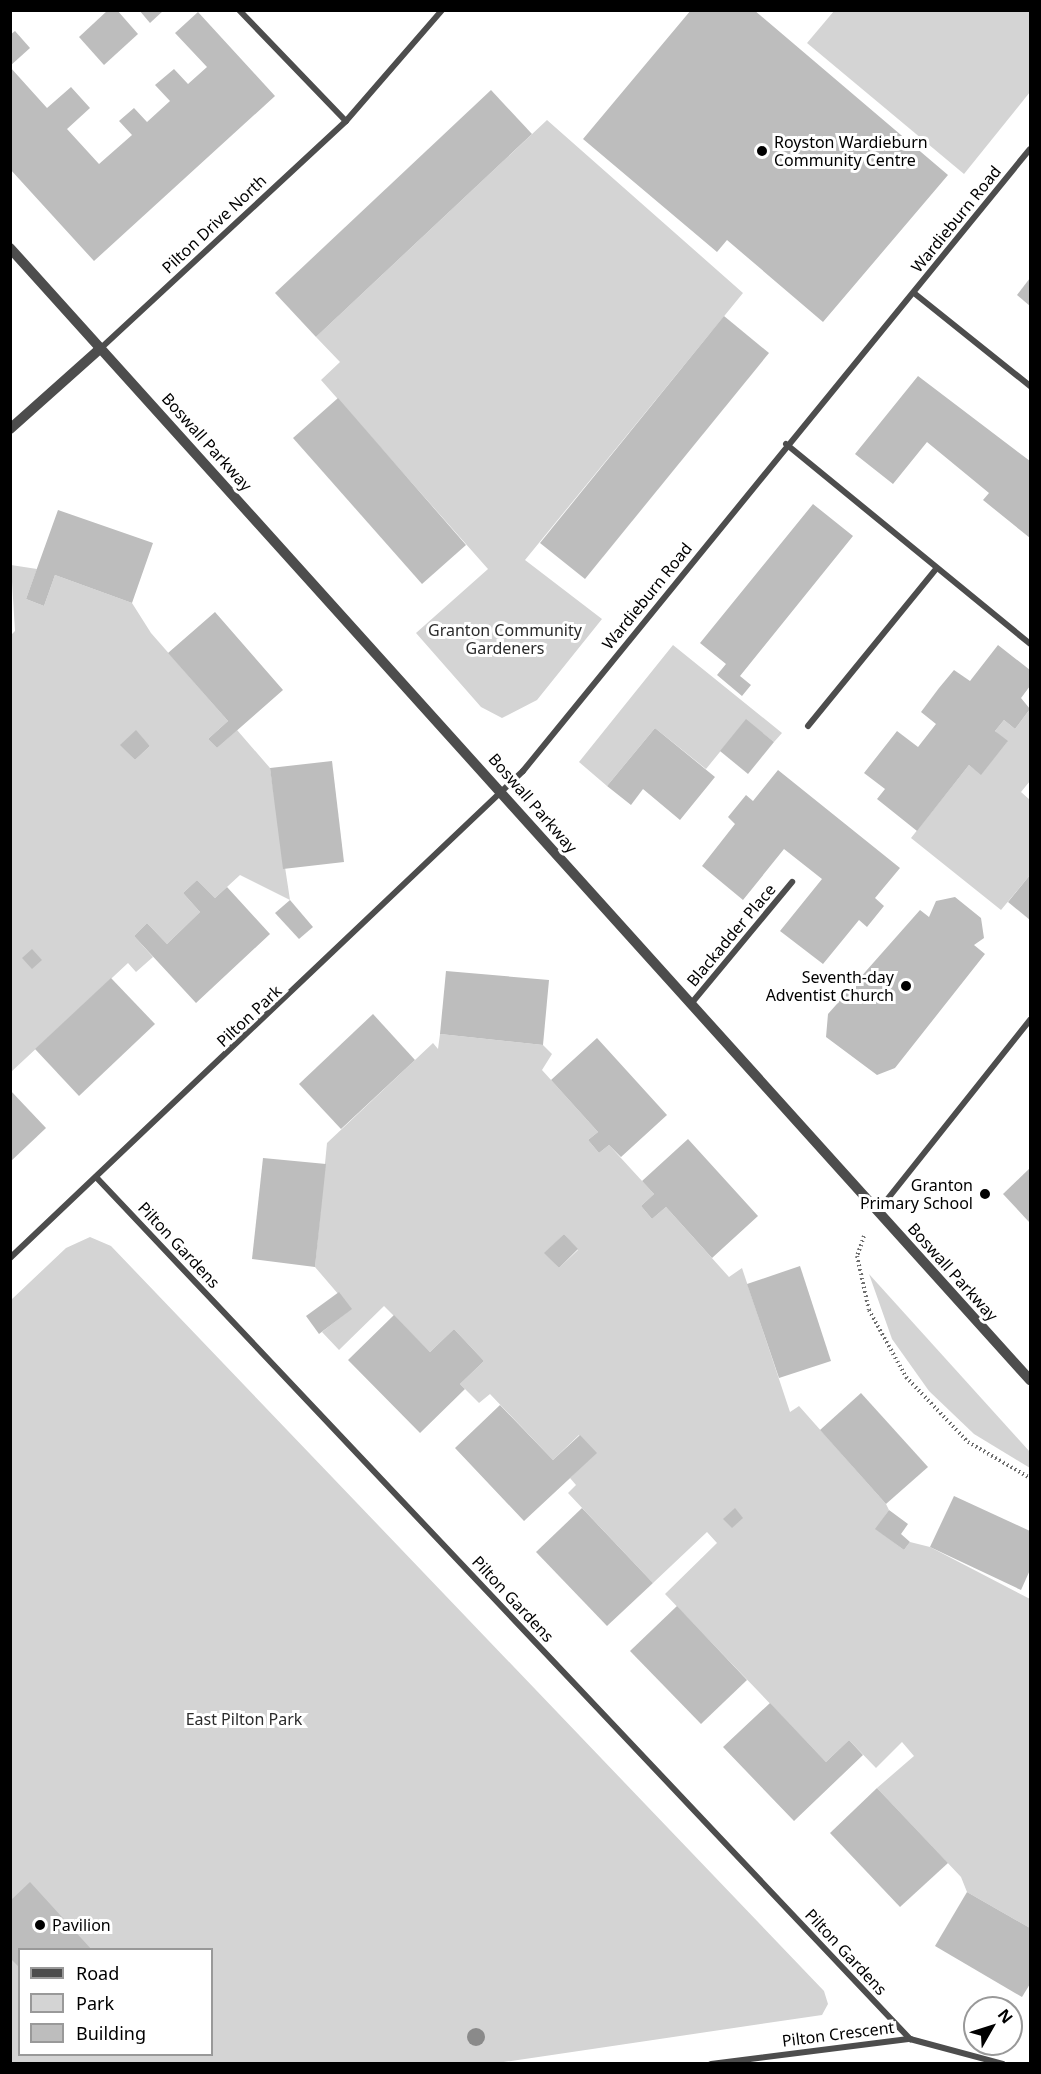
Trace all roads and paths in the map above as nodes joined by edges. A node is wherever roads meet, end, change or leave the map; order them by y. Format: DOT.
graph roads {
  1 [pos="239,10"];
  2 [pos="442,10"];
  3 [pos="346,121"];
  4 [pos="1030,148"];
  5 [pos="10,248"];
  6 [pos="914,293"];
  7 [pos="101,348"];
  8 [pos="1030,386"];
  9 [pos="10,429"];
  10 [pos="786,444"];
  11 [pos="936,569"];
  12 [pos="1030,644"];
  13 [pos="808,726"];
  14 [pos="504,792"];
  15 [pos="792,882"];
  16 [pos="690,1006"];
  17 [pos="1030,1020"];
  18 [pos="96,1177"];
  19 [pos="878,1211"];
  20 [pos="10,1258"];
  21 [pos="1030,1380"];
  22 [pos="1030,1478"];
  23 [pos="910,2039"];
  24 [pos="711,2064"];
  25 [pos="1003,2064"];
  1 -- 3 [label="street"];
  2 -- 3 [label="street, Pilton Drive North"];
  3 -- 7 [label="street, Pilton Drive North"];
  4 -- 6 [label="street, Wardieburn Road"];
  5 -- 7 [label="street, Boswall Parkway"];
  6 -- 8 [label="street"];
  6 -- 10 [label="street, Wardieburn Road"];
  7 -- 9 [label="street"];
  7 -- 14 [label="street, Boswall Parkway"];
  10 -- 11 [label="street"];
  10 -- 14 [label="street, Wardieburn Road"];
  11 -- 12 [label="street"];
  11 -- 13 [label="street"];
  14 -- 16 [label="street, Boswall Parkway"];
  14 -- 18 [label="street, Pilton Park"];
  15 -- 16 [label="street, Blackadder Place"];
  16 -- 19 [label="street, Boswall Parkway"];
  17 -- 19 [label="street"];
  18 -- 20 [label="street, Pilton Park"];
  18 -- 23 [label="street, Pilton Gardens"];
  19 -- 21 [label="street, Boswall Parkway"];
  19 -- 22 [label="path"];
  23 -- 24 [label="street, Pilton Crescent"];
  23 -- 25 [label="street, Pilton Crescent"];
}
